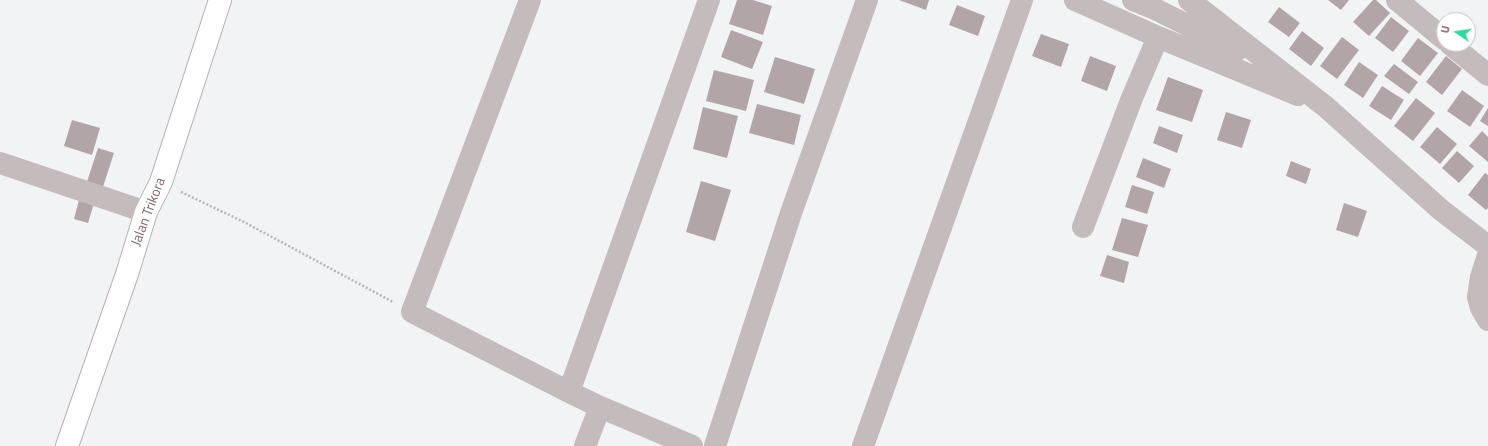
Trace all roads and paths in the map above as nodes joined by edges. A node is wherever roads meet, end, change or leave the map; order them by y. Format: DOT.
graph roads {
  1 [pos="220,0"];
  2 [pos="530,0"];
  3 [pos="709,0"];
  4 [pos="867,0"];
  5 [pos="1022,0"];
  6 [pos="1075,0"];
  7 [pos="1133,0"];
  8 [pos="1189,0"];
  9 [pos="1397,0"];
  10 [pos="1436,32"];
  11 [pos="1158,37"];
  12 [pos="1460,52"];
  13 [pos="1277,70"];
  14 [pos="1488,75"];
  15 [pos="1326,107"];
  16 [pos="0,163"];
  17 [pos="161,182"];
  18 [pos="146,212"];
  19 [pos="1083,227"];
  20 [pos="1488,246"];
  21 [pos="1488,255"];
  22 [pos="412,312"];
  23 [pos="1488,320"];
  24 [pos="569,392"];
  25 [pos="600,407"];
  26 [pos="67,446"];
  27 [pos="585,446"];
  28 [pos="692,446"];
  29 [pos="715,446"];
  30 [pos="863,446"];
  1 -- 17 [label="main road, Jalan Trikora"];
  2 -- 22 [label="street"];
  3 -- 24 [label="street"];
  4 -- 29 [label="street"];
  5 -- 30 [label="street"];
  6 -- 11 [label="street"];
  7 -- 13 [label="street"];
  8 -- 13 [label="street"];
  9 -- 10 [label="street"];
  11 -- 15 [label="street"];
  11 -- 19 [label="street"];
  12 -- 14 [label="street"];
  13 -- 15 [label="street"];
  15 -- 20 [label="street"];
  16 -- 18 [label="street"];
  17 -- 18 [label="main road, Jalan Trikora"];
  17 -- 22 [label="path"];
  18 -- 26 [label="main road, Jalan Trikora"];
  21 -- 23 [label="street"];
  22 -- 24 [label="street"];
  24 -- 25 [label="street"];
  25 -- 27 [label="street"];
  25 -- 28 [label="street"];
}
